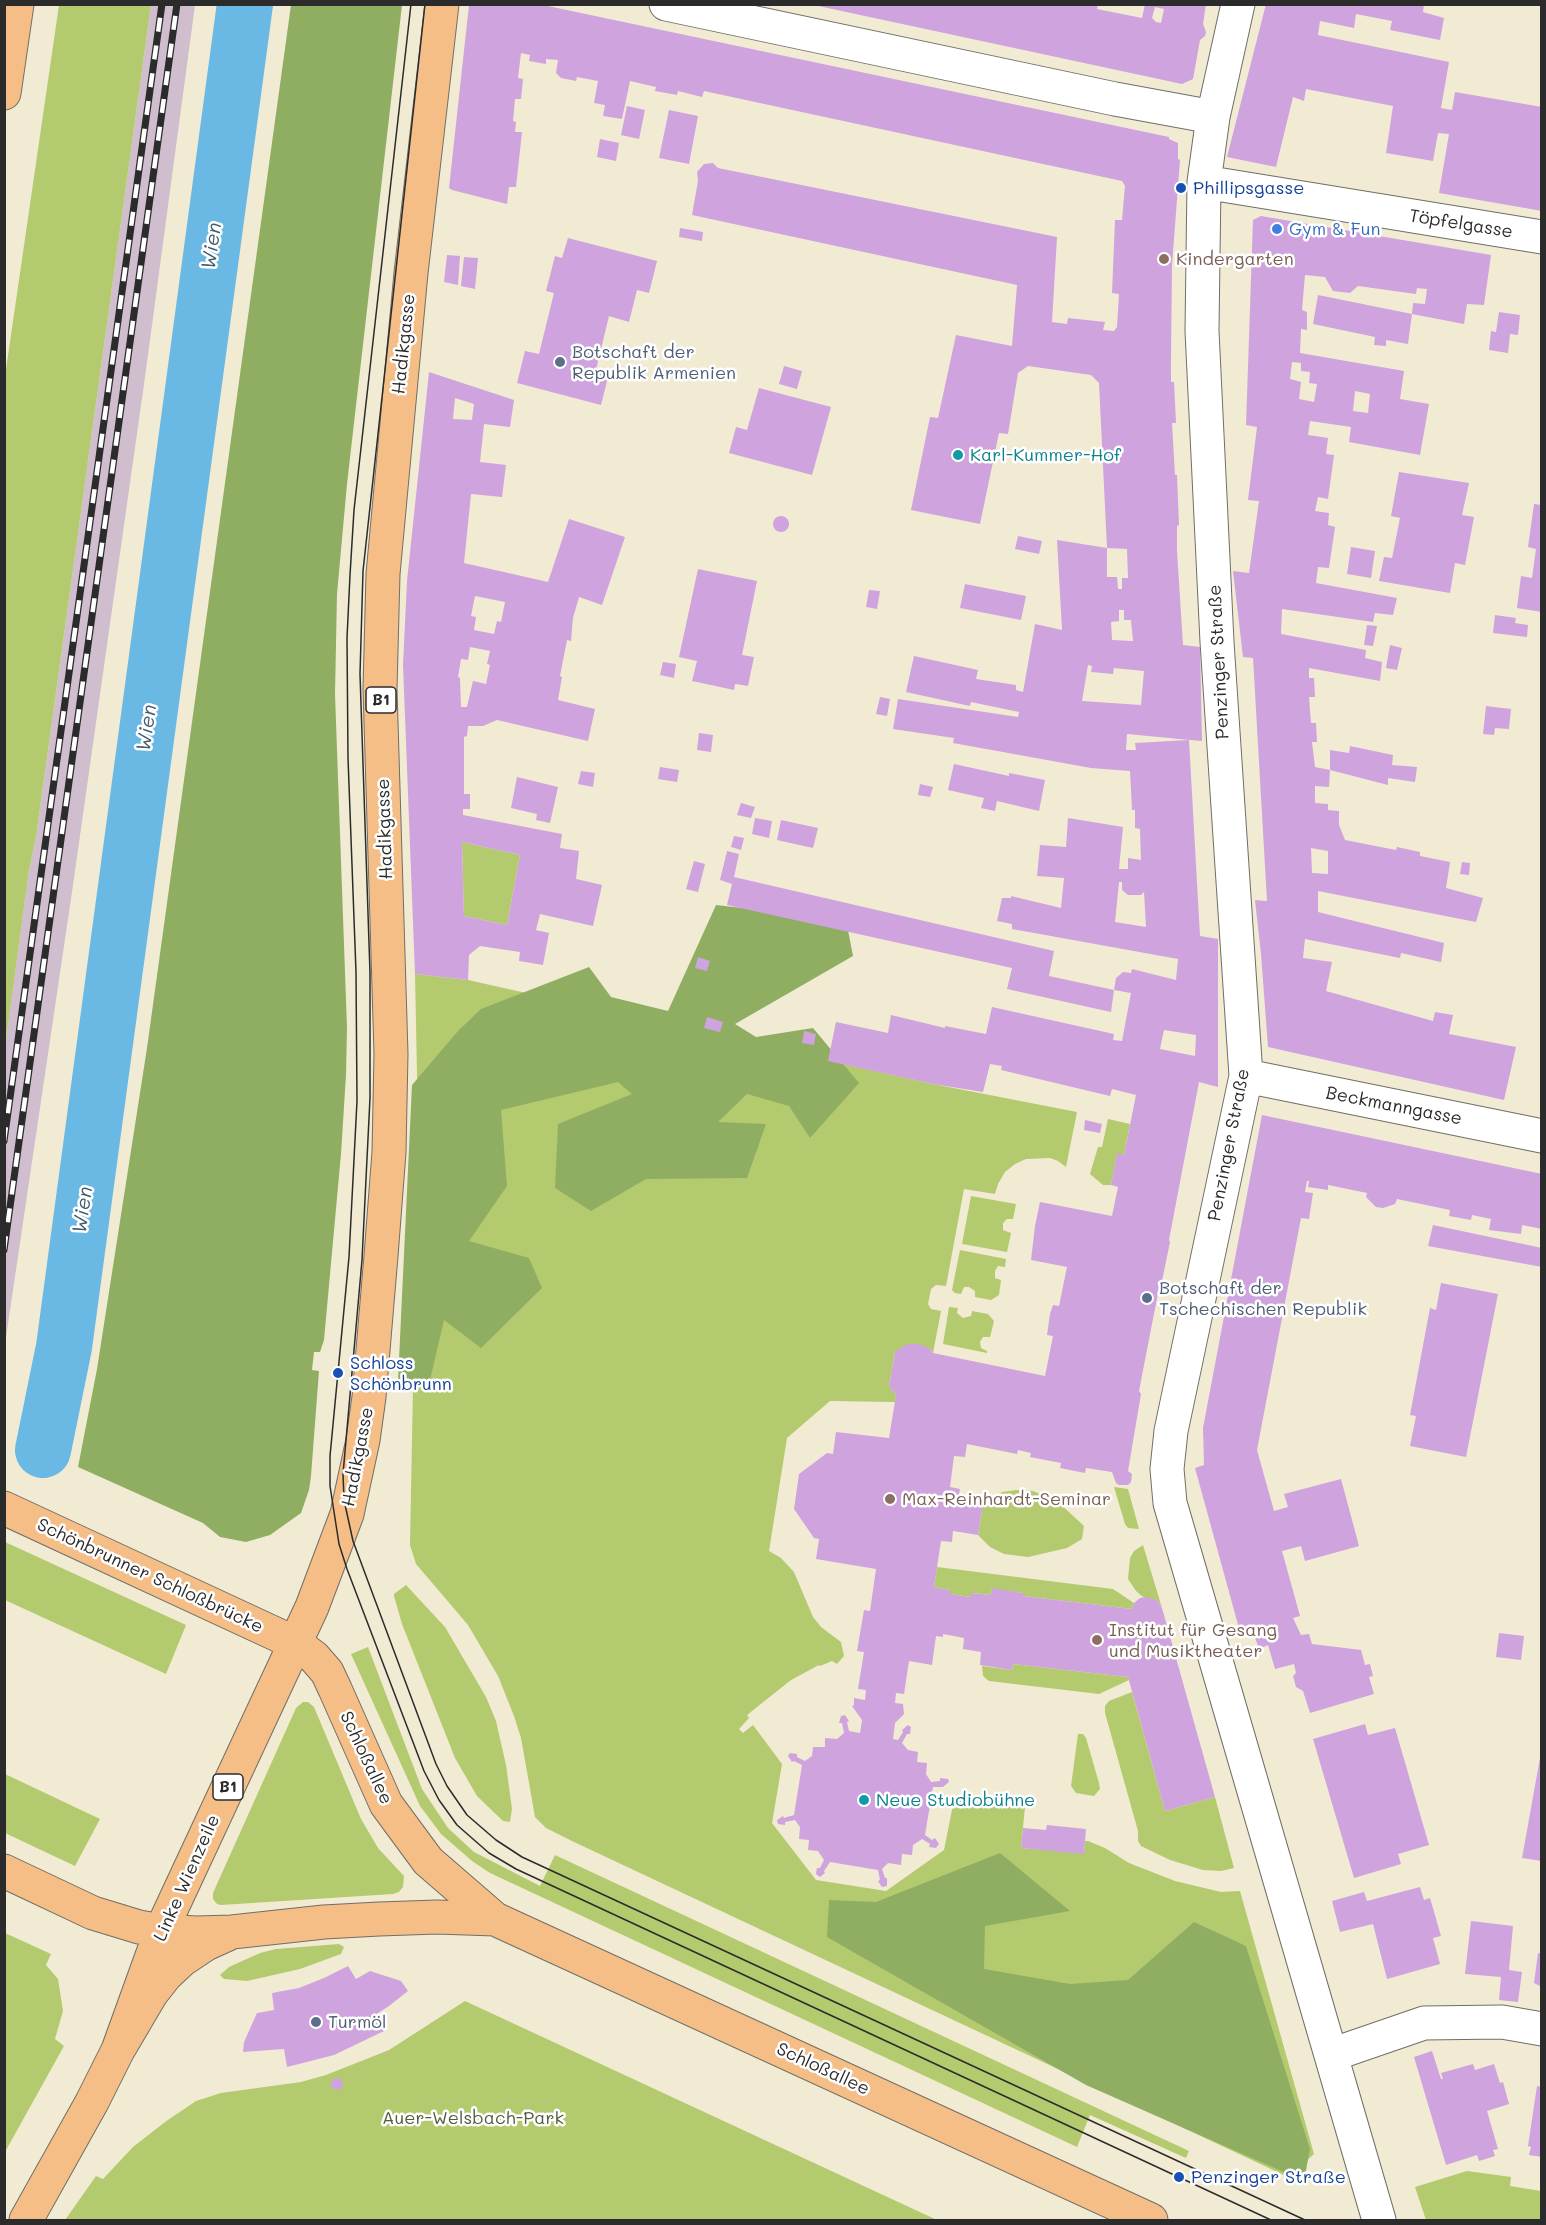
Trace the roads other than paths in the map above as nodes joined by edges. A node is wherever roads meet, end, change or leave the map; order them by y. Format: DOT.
graph roads {
  1 [pos="17,4"];
  2 [pos="442,4"];
  3 [pos="666,4"];
  4 [pos="1238,4"];
  5 [pos="4,93"];
  6 [pos="1212,117"];
  7 [pos="1204,182"];
  8 [pos="1542,237"];
  9 [pos="1246,1076"];
  10 [pos="1542,1136"];
  11 [pos="4,1509"];
  12 [pos="295,1643"];
  13 [pos="4,1871"];
  14 [pos="495,1919"];
  15 [pos="161,1931"];
  16 [pos="232,1932"];
  17 [pos="1542,2029"];
  18 [pos="118,2050"];
  19 [pos="1331,2055"];
  20 [pos="26,2220"];
  21 [pos="1151,2220"];
  22 [pos="1379,2220"];
  1 -- 5 [label="main road"];
  2 -- 12 [label="main road, Hadikgasse / B1"];
  3 -- 6 [label="street"];
  4 -- 6 [label="street, Penzinger Straße"];
  6 -- 7 [label="street, Penzinger Straße"];
  7 -- 8 [label="street, Töpfelgasse"];
  7 -- 9 [label="street, Penzinger Straße"];
  9 -- 10 [label="street, Beckmanngasse"];
  9 -- 19 [label="street, Penzinger Straße"];
  11 -- 12 [label="main road, Schönbrunner Schloßbrücke"];
  12 -- 14 [label="main road, Schloßallee"];
  12 -- 15 [label="main road, Linke Wienzeile / B1"];
  13 -- 15 [label="main road"];
  14 -- 16 [label="main road, Schloßallee"];
  14 -- 21 [label="main road, Schloßallee"];
  15 -- 16 [label="main road, Schloßallee"];
  15 -- 18 [label="main road, Linke Wienzeile / B1"];
  16 -- 18 [label="main road, Linke Wienzeile"];
  17 -- 19 [label="street"];
  18 -- 20 [label="main road, Linke Wienzeile / B1"];
  19 -- 22 [label="street, Penzinger Straße"];
}
